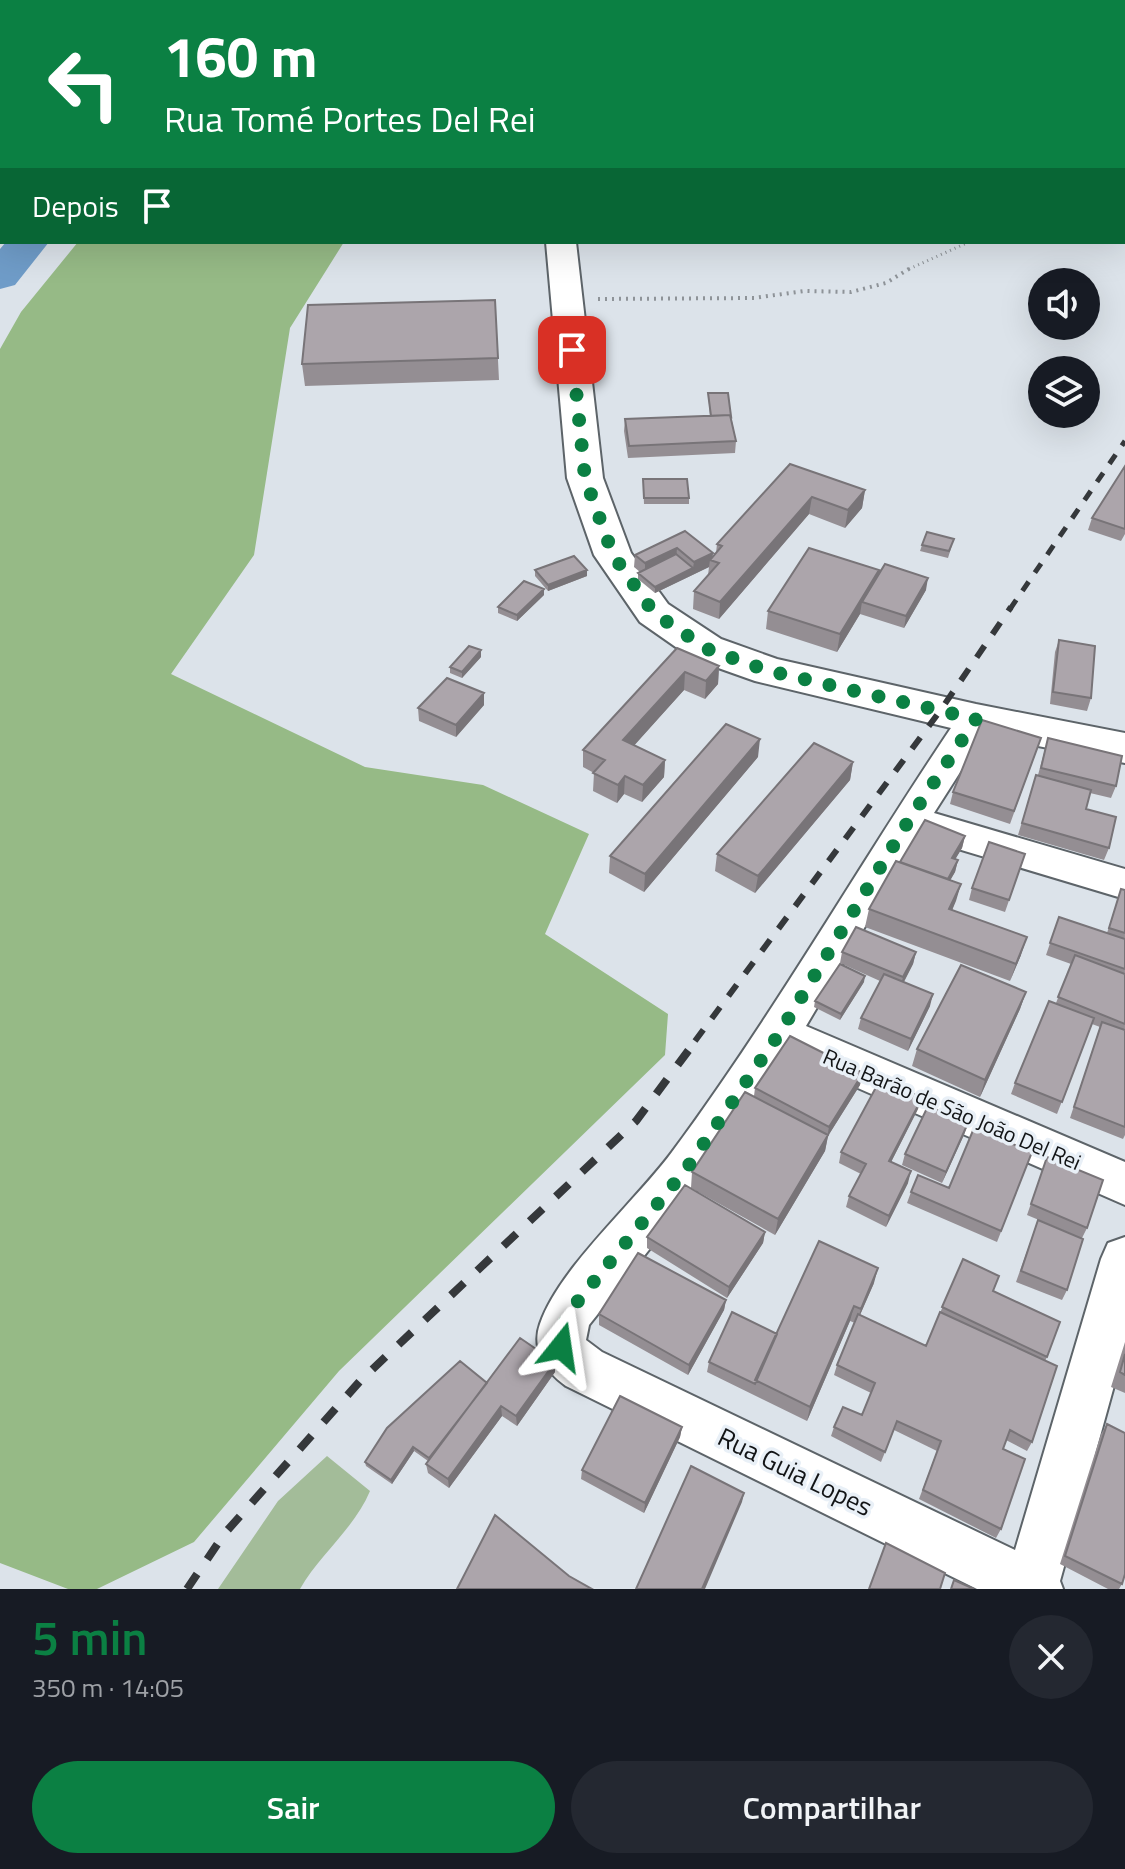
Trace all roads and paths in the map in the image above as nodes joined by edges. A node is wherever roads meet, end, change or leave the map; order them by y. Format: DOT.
graph roads {
  1 [pos="561,244"];
  2 [pos="964,244"];
  3 [pos="567,300"];
  4 [pos="976,719"];
  5 [pos="1125,748"];
  6 [pos="909,820"];
  7 [pos="1125,884"];
  8 [pos="779,1034"];
  9 [pos="1125,1184"];
  10 [pos="1125,1259"];
  11 [pos="1034,1588"];
  1 -- 3 [label="main road"];
  2 -- 3 [label="path"];
  3 -- 4 [label="main road"];
  4 -- 5 [label="main road"];
  4 -- 6 [label="street"];
  6 -- 7 [label="street"];
  6 -- 8 [label="street"];
  8 -- 9 [label="street, Rua Barão de São João Del Rei"];
  8 -- 11 [label="street, Rua Guia Lopes"];
  10 -- 11 [label="street"];
}
